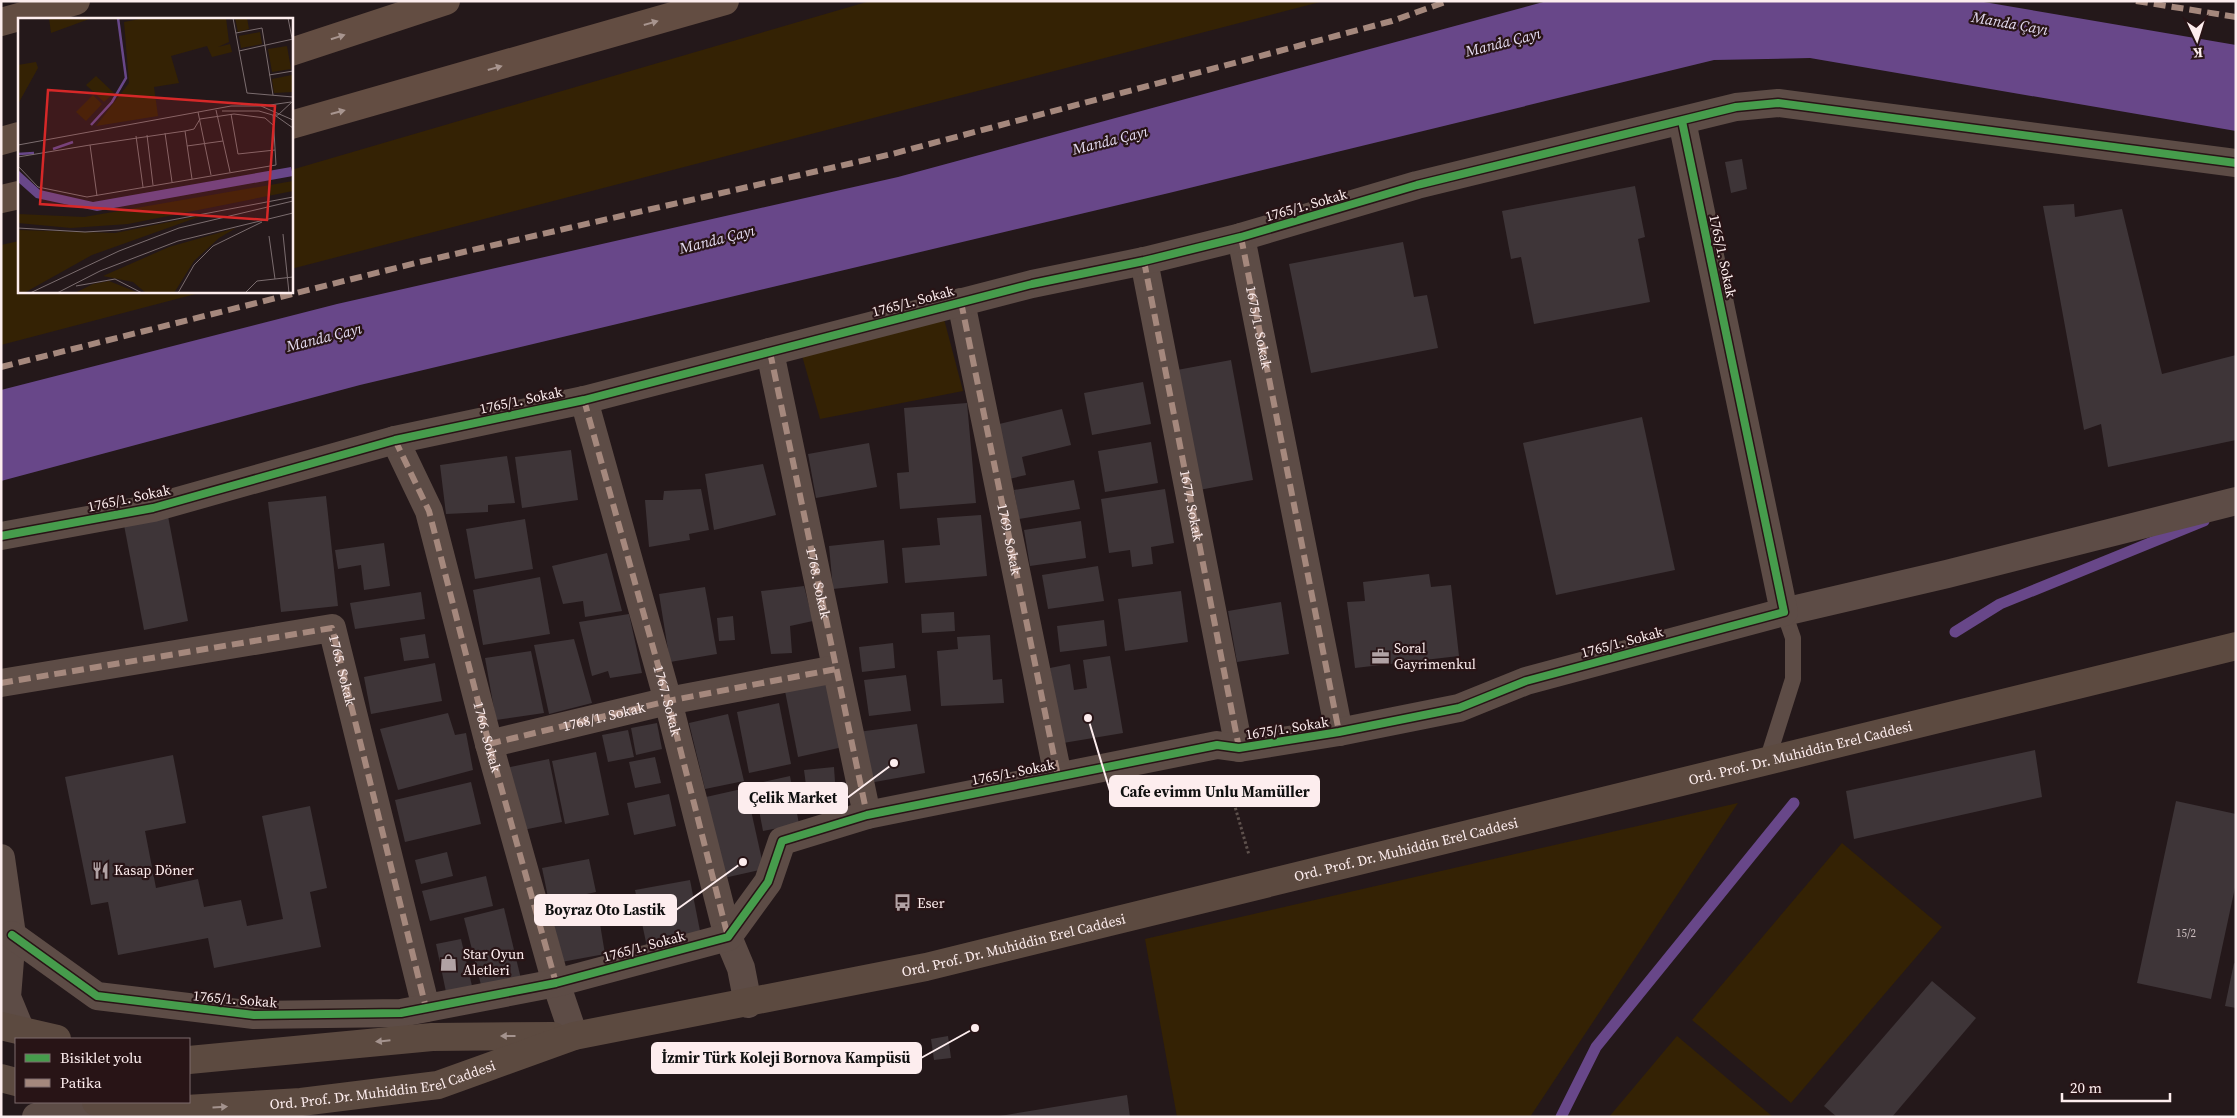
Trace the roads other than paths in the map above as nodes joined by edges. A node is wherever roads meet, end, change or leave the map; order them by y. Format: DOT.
graph roads {
  1 [pos="76,1"];
  2 [pos="446,1"];
  3 [pos="725,1"];
  4 [pos="1,22"];
  5 [pos="292,52"];
  6 [pos="1682,121"];
  7 [pos="292,125"];
  8 [pos="18,136"];
  9 [pos="1,141"];
  10 [pos="2236,163"];
  11 [pos="18,195"];
  12 [pos="1,199"];
  13 [pos="1241,237"];
  14 [pos="1144,262"];
  15 [pos="961,302"];
  16 [pos="770,352"];
  17 [pos="584,400"];
  18 [pos="395,440"];
  19 [pos="2236,501"];
  20 [pos="1,536"];
  21 [pos="1784,612"];
  22 [pos="2236,646"];
  23 [pos="836,669"];
  24 [pos="1,683"];
  25 [pos="668,702"];
  26 [pos="1339,732"];
  27 [pos="488,744"];
  28 [pos="1228,747"];
  29 [pos="1767,761"];
  30 [pos="1058,776"];
  31 [pos="867,815"];
  32 [pos="1,858"];
  33 [pos="6,932"];
  34 [pos="728,937"];
  35 [pos="1,963"];
  36 [pos="556,983"];
  37 [pos="748,1004"];
  38 [pos="426,1008"];
  39 [pos="8,1030"];
  40 [pos="574,1036"];
  41 [pos="52,1038"];
  42 [pos="190,1060"];
  43 [pos="1,1078"];
  44 [pos="15,1082"];
  45 [pos="100,1103"];
  46 [pos="136,1112"];
  47 [pos="36,1117"];
  1 -- 4 [label="highway"];
  5 -- 2 [label="highway, one-way"];
  7 -- 3 [label="highway, one-way"];
  6 -- 10 [label="street"];
  6 -- 13 [label="street, 1765/1. Sokak"];
  6 -- 21 [label="street, 1765/1. Sokak"];
  8 -- 9 [label="highway"];
  11 -- 12 [label="highway"];
  13 -- 14 [label="street, 1765/1. Sokak"];
  13 -- 26 [label="street, 1675/1. Sokak"];
  14 -- 15 [label="street, 1765/1. Sokak"];
  14 -- 28 [label="street, 1677. Sokak"];
  15 -- 16 [label="street, 1765/1. Sokak"];
  15 -- 30 [label="street, 1769. Sokak"];
  16 -- 17 [label="street, 1765/1. Sokak"];
  16 -- 23 [label="street, 1768. Sokak"];
  17 -- 18 [label="street, 1765/1. Sokak"];
  17 -- 25 [label="street, 1767. Sokak"];
  18 -- 20 [label="street, 1765/1. Sokak"];
  18 -- 27 [label="street, 1766. Sokak"];
  19 -- 21 [label="street"];
  21 -- 26 [label="street, 1765/1. Sokak"];
  21 -- 29 [label="lane"];
  22 -- 29 [label="main road, Ord. Prof. Dr. Muhiddin Erel Caddesi"];
  23 -- 25 [label="street, 1768/1. Sokak"];
  23 -- 31 [label="street, 1768. Sokak"];
  24 -- 38 [label="street, 1765. Sokak"];
  25 -- 27 [label="street, 1768/1. Sokak"];
  25 -- 34 [label="street, 1767. Sokak"];
  26 -- 28 [label="street, 1675/1. Sokak"];
  27 -- 36 [label="street, 1766. Sokak"];
  28 -- 30 [label="street, 1765/1. Sokak"];
  29 -- 37 [label="main road, Ord. Prof. Dr. Muhiddin Erel Caddesi"];
  30 -- 31 [label="street, 1765/1. Sokak"];
  31 -- 34 [label="street, 1765/1. Sokak"];
  32 -- 33 [label="street"];
  33 -- 35 [label="street"];
  33 -- 38 [label="street, 1765/1. Sokak"];
  33 -- 39 [label="street"];
  34 -- 36 [label="street, 1765/1. Sokak"];
  34 -- 37 [label="street, 1767. Sokak"];
  36 -- 38 [label="street, 1765/1. Sokak"];
  36 -- 40 [label="street, 1766. Sokak"];
  37 -- 40 [label="main road, Ord. Prof. Dr. Muhiddin Erel Caddesi"];
  39 -- 41 [label="main road"];
  40 -- 42 [label="main road, Ord. Prof. Dr. Muhiddin Erel Caddesi, one-way"];
  46 -- 40 [label="main road, Ord. Prof. Dr. Muhiddin Erel Caddesi, one-way"];
  43 -- 44 [label="main road"];
  45 -- 46 [label="main road, Ord. Prof. Dr. Muhiddin Erel Caddesi"];
  46 -- 47 [label="street"];
}
